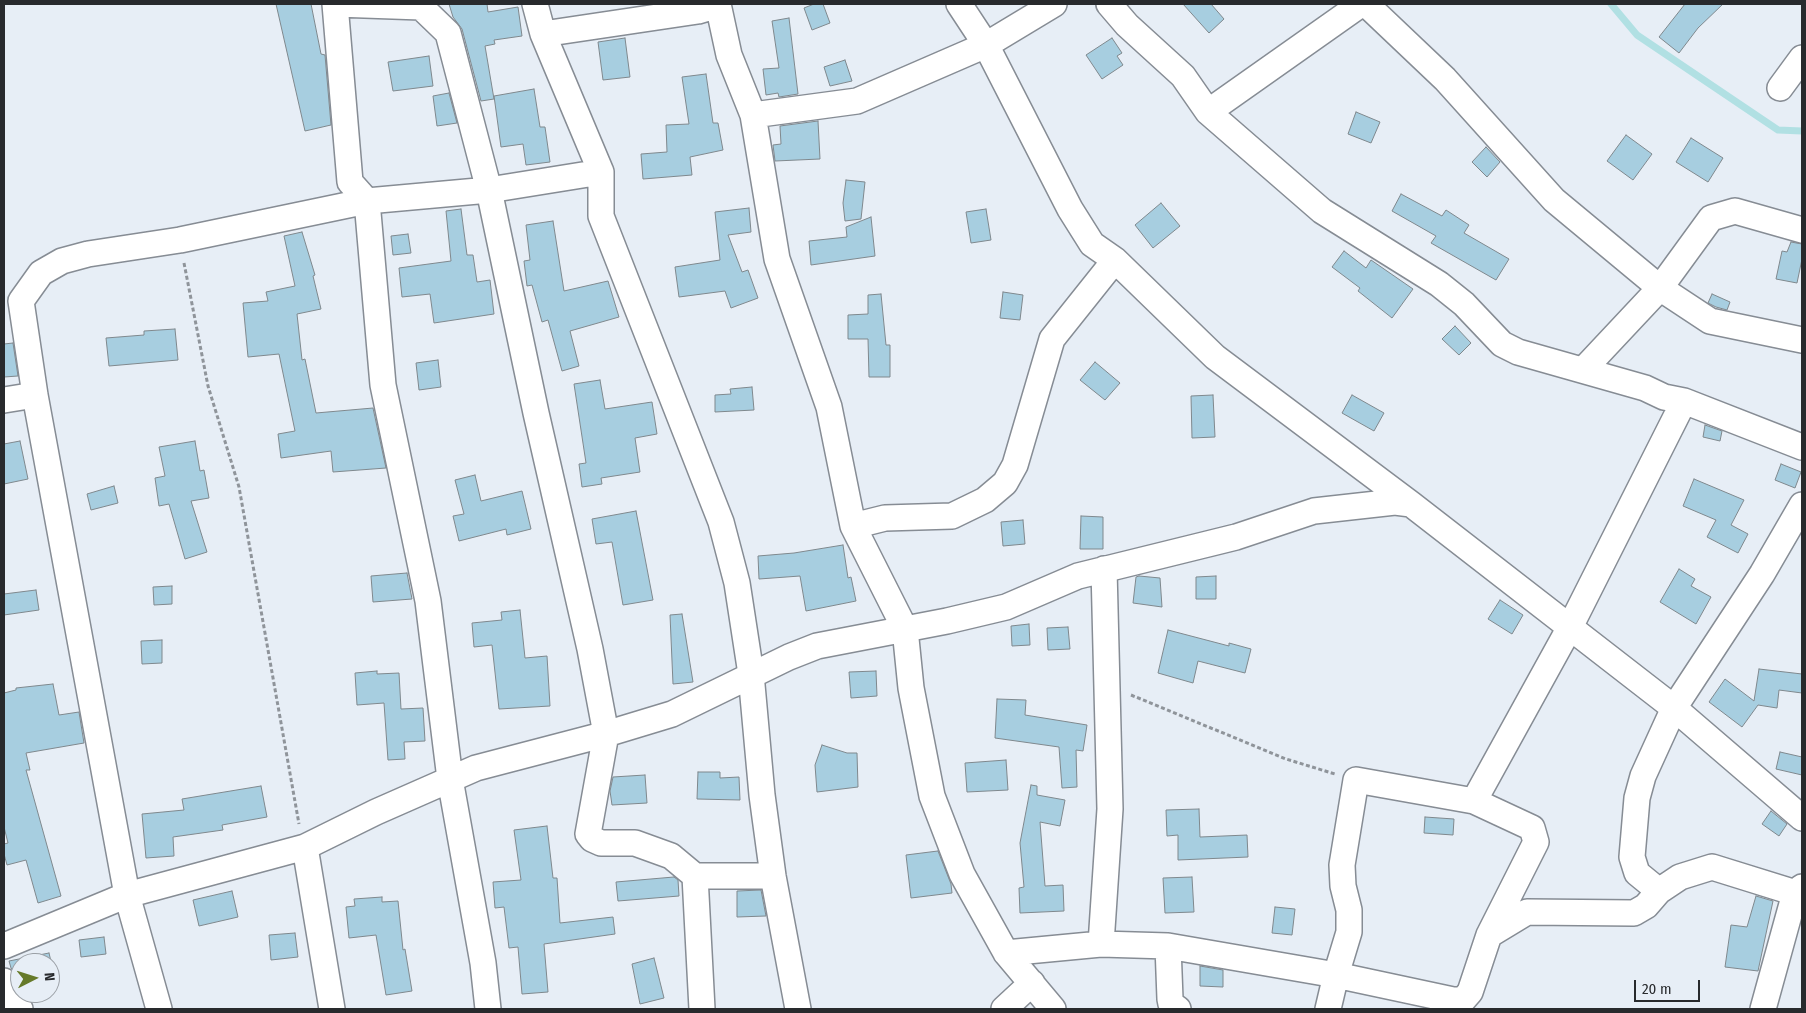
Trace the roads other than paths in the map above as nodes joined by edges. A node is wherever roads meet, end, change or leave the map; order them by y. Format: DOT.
graph roads {
  1 [pos="336,4"];
  2 [pos="535,4"];
  3 [pos="718,4"];
  4 [pos="959,4"];
  5 [pos="1054,4"];
  6 [pos="1110,4"];
  7 [pos="1361,4"];
  8 [pos="1366,4"];
  9 [pos="543,34"];
  10 [pos="986,45"];
  11 [pos="1802,58"];
  12 [pos="1780,88"];
  13 [pos="1208,112"];
  14 [pos="753,115"];
  15 [pos="601,172"];
  16 [pos="490,190"];
  17 [pos="367,201"];
  18 [pos="1802,230"];
  19 [pos="1115,260"];
  20 [pos="1660,288"];
  21 [pos="1802,340"];
  22 [pos="1584,369"];
  23 [pos="35,395"];
  24 [pos="4,400"];
  25 [pos="1684,401"];
  26 [pos="1802,447"];
  27 [pos="1411,504"];
  28 [pos="1802,504"];
  29 [pos="853,526"];
  30 [pos="1104,569"];
  31 [pos="1570,627"];
  32 [pos="904,629"];
  33 [pos="751,674"];
  34 [pos="1674,708"];
  35 [pos="606,734"];
  36 [pos="450,779"];
  37 [pos="1474,801"];
  38 [pos="1802,818"];
  39 [pos="305,847"];
  40 [pos="695,876"];
  41 [pos="773,876"];
  42 [pos="1659,891"];
  43 [pos="1800,892"];
  44 [pos="127,895"];
  45 [pos="1489,935"];
  46 [pos="1101,944"];
  47 [pos="4,946"];
  48 [pos="1168,946"];
  49 [pos="1006,953"];
  50 [pos="1336,975"];
  51 [pos="4,980"];
  52 [pos="1032,983"];
  53 [pos="20,1009"];
  54 [pos="159,1009"];
  55 [pos="332,1009"];
  56 [pos="488,1009"];
  57 [pos="702,1009"];
  58 [pos="798,1009"];
  59 [pos="1004,1009"];
  60 [pos="1053,1009"];
  61 [pos="1178,1009"];
  62 [pos="1328,1009"];
  63 [pos="1763,1009"];
  1 -- 16 [label="street"];
  1 -- 17 [label="street"];
  2 -- 9 [label="street"];
  3 -- 9 [label="street"];
  3 -- 14 [label="street"];
  4 -- 10 [label="street"];
  5 -- 10 [label="street"];
  6 -- 13 [label="street"];
  7 -- 13 [label="street"];
  8 -- 20 [label="street"];
  9 -- 15 [label="street"];
  10 -- 14 [label="street"];
  10 -- 19 [label="street"];
  11 -- 12 [label="street"];
  13 -- 22 [label="street"];
  14 -- 29 [label="street"];
  15 -- 16 [label="street"];
  15 -- 33 [label="street"];
  16 -- 17 [label="street"];
  16 -- 35 [label="street"];
  17 -- 23 [label="street"];
  17 -- 36 [label="street"];
  18 -- 20 [label="street"];
  19 -- 27 [label="street"];
  19 -- 29 [label="street"];
  20 -- 21 [label="street"];
  20 -- 22 [label="street"];
  22 -- 25 [label="street"];
  23 -- 24 [label="street"];
  23 -- 44 [label="street"];
  25 -- 26 [label="street"];
  25 -- 31 [label="street"];
  27 -- 30 [label="street"];
  27 -- 31 [label="street"];
  28 -- 34 [label="street"];
  29 -- 32 [label="street"];
  30 -- 32 [label="street"];
  30 -- 46 [label="street"];
  31 -- 34 [label="street"];
  31 -- 37 [label="street"];
  32 -- 33 [label="street"];
  32 -- 49 [label="street"];
  33 -- 35 [label="street"];
  33 -- 41 [label="street"];
  34 -- 38 [label="street"];
  34 -- 42 [label="street"];
  35 -- 36 [label="street"];
  35 -- 40 [label="street"];
  36 -- 39 [label="street"];
  36 -- 56 [label="street"];
  37 -- 45 [label="street"];
  37 -- 50 [label="street"];
  39 -- 44 [label="street"];
  39 -- 55 [label="street"];
  40 -- 41 [label="street"];
  40 -- 57 [label="street"];
  41 -- 58 [label="street"];
  42 -- 43 [label="street"];
  42 -- 45 [label="street"];
  43 -- 63 [label="street"];
  44 -- 47 [label="street"];
  44 -- 54 [label="street"];
  45 -- 50 [label="street"];
  46 -- 48 [label="street"];
  46 -- 49 [label="street"];
  48 -- 50 [label="street"];
  48 -- 61 [label="street"];
  49 -- 52 [label="street"];
  50 -- 62 [label="street"];
  51 -- 53 [label="street"];
  52 -- 59 [label="street"];
  52 -- 60 [label="street"];
}
